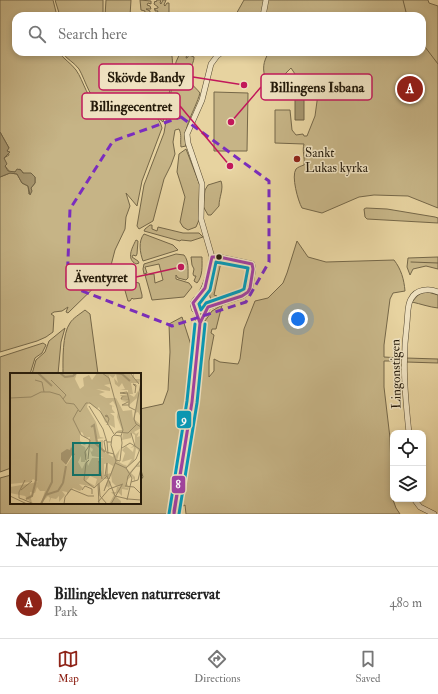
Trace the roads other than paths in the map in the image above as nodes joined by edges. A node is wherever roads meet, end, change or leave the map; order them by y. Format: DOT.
graph roads {
  1 [pos="266,0"];
  2 [pos="264,12"];
  3 [pos="217,56"];
  4 [pos="212,257"];
  5 [pos="205,288"];
  6 [pos="438,292"];
  7 [pos="199,298"];
  8 [pos="207,300"];
  9 [pos="207,309"];
  10 [pos="196,311"];
  11 [pos="200,323"];
  12 [pos="409,430"];
  13 [pos="416,502"];
  14 [pos="174,514"];
  15 [pos="434,514"];
  1 -- 2 [label="street"];
  3 -- 4 [label="street"];
  4 -- 5 [label="street"];
  4 -- 9 [label="street"];
  5 -- 7 [label="street"];
  5 -- 8 [label="street"];
  6 -- 12 [label="street, Lingonstigen"];
  7 -- 8 [label="street"];
  7 -- 10 [label="street"];
  8 -- 9 [label="street"];
  9 -- 10 [label="street"];
  9 -- 11 [label="street"];
  10 -- 11 [label="street"];
  11 -- 14 [label="street"];
  13 -- 15 [label="street"];
}
